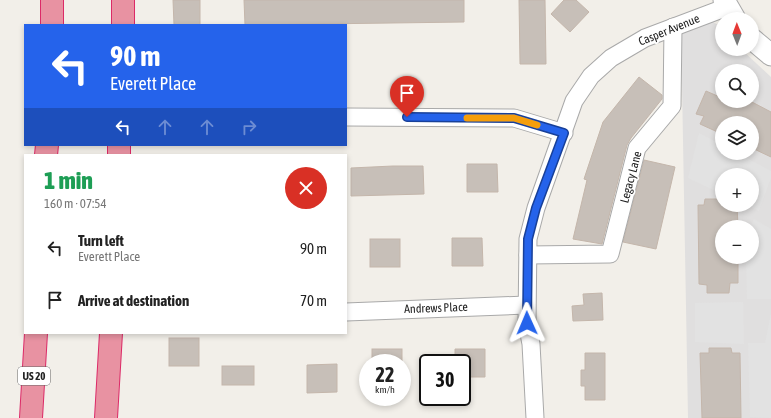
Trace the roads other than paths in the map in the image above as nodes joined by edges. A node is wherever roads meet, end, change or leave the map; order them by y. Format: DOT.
graph roads {
  1 [pos="52,0"];
  2 [pos="124,0"];
  3 [pos="729,9"];
  4 [pos="52,24"];
  5 [pos="123,24"];
  6 [pos="672,27"];
  7 [pos="759,45"];
  8 [pos="771,55"];
  9 [pos="347,117"];
  10 [pos="564,133"];
  11 [pos="528,256"];
  12 [pos="526,305"];
  13 [pos="347,312"];
  14 [pos="36,334"];
  15 [pos="111,334"];
  16 [pos="31,418"];
  17 [pos="106,418"];
  18 [pos="535,418"];
  1 -- 4 [label="highway"];
  2 -- 5 [label="highway"];
  3 -- 6 [label="street, Casper Avenue"];
  6 -- 10 [label="street, Casper Avenue"];
  6 -- 11 [label="street, Legacy Lane"];
  7 -- 8 [label="street"];
  9 -- 10 [label="street"];
  10 -- 11 [label="street, Casper Avenue"];
  11 -- 12 [label="street, Casper Avenue"];
  12 -- 13 [label="street, Andrews Place"];
  12 -- 18 [label="street, Casper Avenue"];
  14 -- 16 [label="highway, US 20"];
  15 -- 17 [label="highway"];
}
